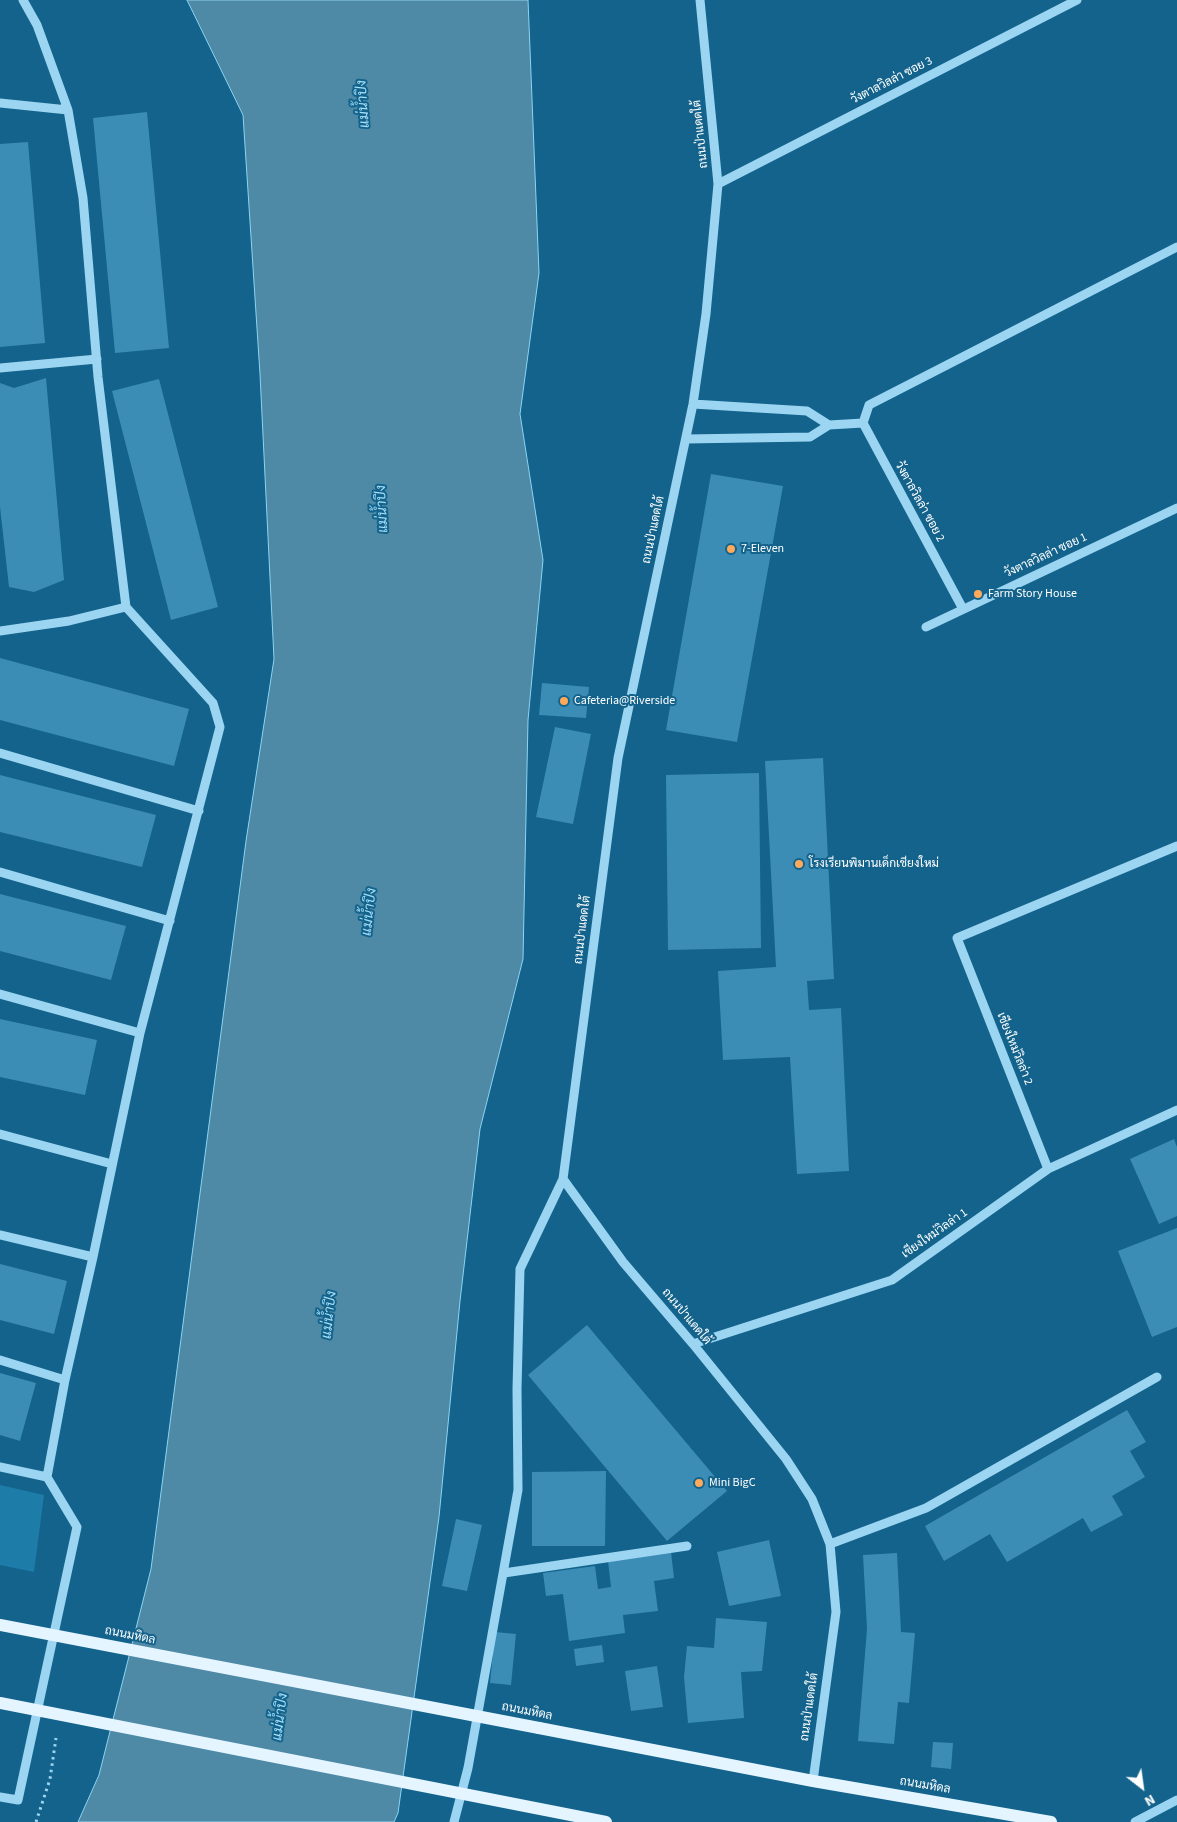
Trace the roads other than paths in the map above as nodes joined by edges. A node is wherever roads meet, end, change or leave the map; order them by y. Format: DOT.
graph roads {
  1 [pos="23,0"];
  2 [pos="700,0"];
  3 [pos="1077,0"];
  4 [pos="0,103"];
  5 [pos="68,110"];
  6 [pos="718,184"];
  7 [pos="1177,247"];
  8 [pos="97,359"];
  9 [pos="0,368"];
  10 [pos="693,404"];
  11 [pos="863,424"];
  12 [pos="829,425"];
  13 [pos="686,440"];
  14 [pos="1177,508"];
  15 [pos="126,607"];
  16 [pos="963,609"];
  17 [pos="926,627"];
  18 [pos="0,631"];
  19 [pos="0,753"];
  20 [pos="199,811"];
  21 [pos="1177,846"];
  22 [pos="0,872"];
  23 [pos="170,920"];
  24 [pos="0,994"];
  25 [pos="140,1033"];
  26 [pos="1177,1110"];
  27 [pos="0,1134"];
  28 [pos="112,1164"];
  29 [pos="1048,1168"];
  30 [pos="563,1180"];
  31 [pos="0,1235"];
  32 [pos="93,1257"];
  33 [pos="693,1344"];
  34 [pos="0,1360"];
  35 [pos="1157,1377"];
  36 [pos="65,1380"];
  37 [pos="0,1467"];
  38 [pos="47,1478"];
  39 [pos="830,1544"];
  40 [pos="687,1546"];
  41 [pos="504,1573"];
  42 [pos="0,1625"];
  43 [pos="0,1703"];
  44 [pos="813,1781"];
  45 [pos="0,1797"];
  46 [pos="1177,1800"];
  47 [pos="454,1822"];
  48 [pos="606,1822"];
  49 [pos="1050,1822"];
  50 [pos="1135,1822"];
  1 -- 5 [label="street"];
  2 -- 6 [label="street, ถนนป่าแดดใต้"];
  3 -- 6 [label="street, วังตาลวิลล่า ซอย 3"];
  4 -- 5 [label="street"];
  5 -- 8 [label="street"];
  6 -- 10 [label="street, ถนนป่าแดดใต้"];
  7 -- 11 [label="street"];
  8 -- 9 [label="street"];
  8 -- 15 [label="street"];
  10 -- 12 [label="street"];
  10 -- 13 [label="street, ถนนป่าแดดใต้"];
  11 -- 12 [label="street"];
  11 -- 16 [label="street, วังตาลวิลล่า ซอย 2"];
  12 -- 13 [label="street"];
  13 -- 30 [label="street, ถนนป่าแดดใต้"];
  14 -- 16 [label="street, วังตาลวิลล่า ซอย 1"];
  15 -- 18 [label="street"];
  15 -- 20 [label="street"];
  16 -- 17 [label="street, วังตาลวิลล่า ซอย 1"];
  19 -- 20 [label="street"];
  20 -- 23 [label="street"];
  21 -- 29 [label="street, เชียงใหม่วิลล่า 2"];
  22 -- 23 [label="street"];
  23 -- 25 [label="street"];
  24 -- 25 [label="street"];
  25 -- 28 [label="street"];
  26 -- 29 [label="street, เชียงใหม่วิลล่า 1"];
  27 -- 28 [label="street"];
  28 -- 32 [label="street"];
  29 -- 33 [label="street, เชียงใหม่วิลล่า 1"];
  30 -- 33 [label="street, ถนนป่าแดดใต้"];
  30 -- 41 [label="street"];
  31 -- 32 [label="street"];
  32 -- 36 [label="street"];
  33 -- 39 [label="street, ถนนป่าแดดใต้"];
  34 -- 36 [label="street"];
  35 -- 39 [label="street"];
  36 -- 38 [label="street"];
  37 -- 38 [label="street"];
  38 -- 45 [label="street"];
  39 -- 44 [label="street, ถนนป่าแดดใต้"];
  40 -- 41 [label="street"];
  41 -- 47 [label="street"];
  42 -- 44 [label="main road, ถนนมหิดล, bridge"];
  43 -- 48 [label="main road, bridge"];
  44 -- 49 [label="main road, ถนนมหิดล"];
  46 -- 50 [label="street"];
}
